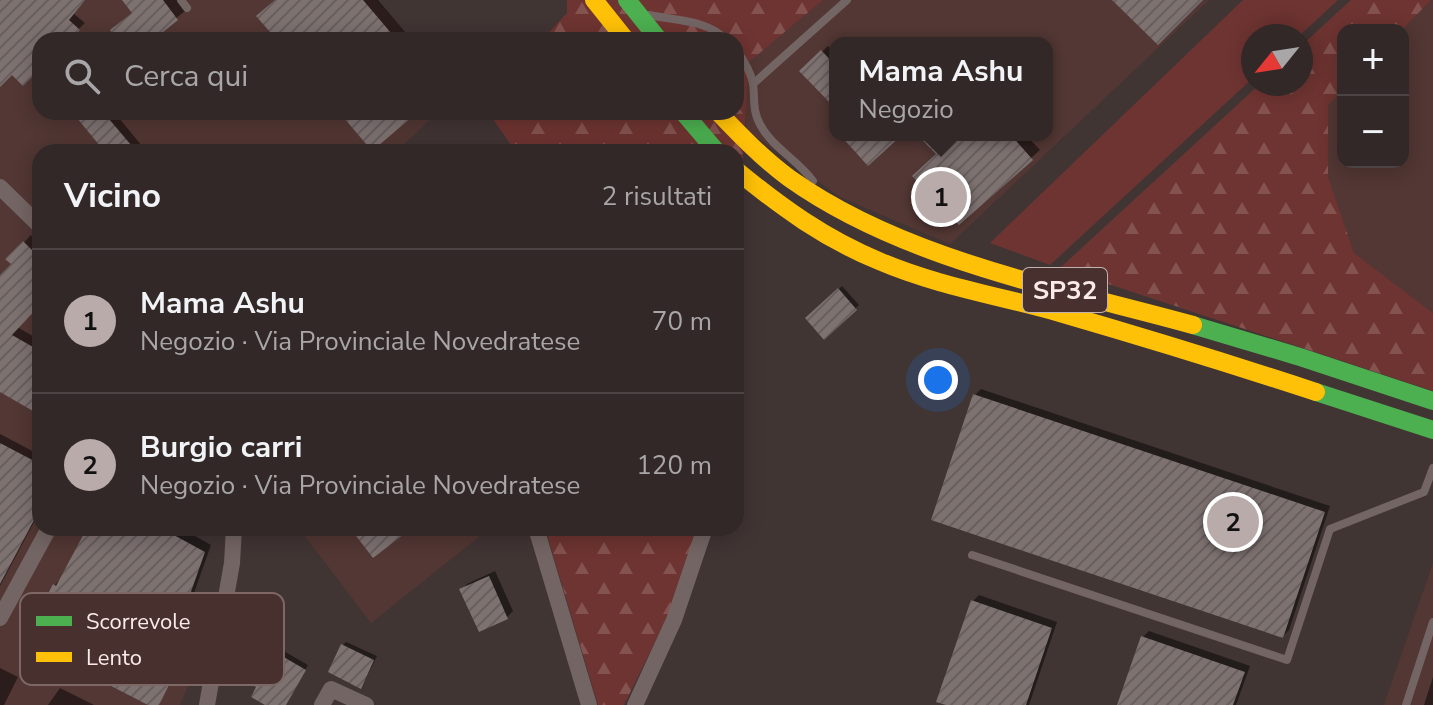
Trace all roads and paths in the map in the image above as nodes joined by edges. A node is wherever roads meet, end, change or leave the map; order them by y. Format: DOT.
graph roads {
  1 [pos="594,0"];
  2 [pos="847,0"];
  3 [pos="632,6"];
  4 [pos="620,32"];
  5 [pos="653,32"];
  6 [pos="717,32"];
  7 [pos="744,62"];
  8 [pos="753,84"];
  9 [pos="689,120"];
  10 [pos="726,120"];
  11 [pos="707,144"];
  12 [pos="744,177"];
  13 [pos="0,187"];
  14 [pos="821,200"];
  15 [pos="32,218"];
  16 [pos="1433,401"];
  17 [pos="1433,430"];
  18 [pos="1433,468"];
  19 [pos="45,536"];
  20 [pos="234,536"];
  21 [pos="538,536"];
  22 [pos="702,536"];
  23 [pos="972,555"];
  24 [pos="227,593"];
  25 [pos="0,618"];
  26 [pos="1433,622"];
  27 [pos="211,685"];
  28 [pos="207,705"];
  29 [pos="322,705"];
  30 [pos="366,705"];
  31 [pos="589,705"];
  32 [pos="635,705"];
  33 [pos="1406,705"];
  1 -- 4 [label="main road"];
  2 -- 8 [label="lane"];
  3 -- 5 [label="main road"];
  3 -- 6 [label="lane"];
  7 -- 8 [label="lane"];
  8 -- 14 [label="lane"];
  9 -- 11 [label="main road"];
  10 -- 14 [label="main road, SP32"];
  12 -- 17 [label="main road, SP32"];
  13 -- 15 [label="street"];
  14 -- 16 [label="main road, SP32"];
  18 -- 23 [label="lane"];
  19 -- 25 [label="street"];
  20 -- 24 [label="street"];
  21 -- 31 [label="street"];
  22 -- 32 [label="street"];
  26 -- 33 [label="lane"];
  27 -- 28 [label="street"];
  29 -- 30 [label="street"];
}
